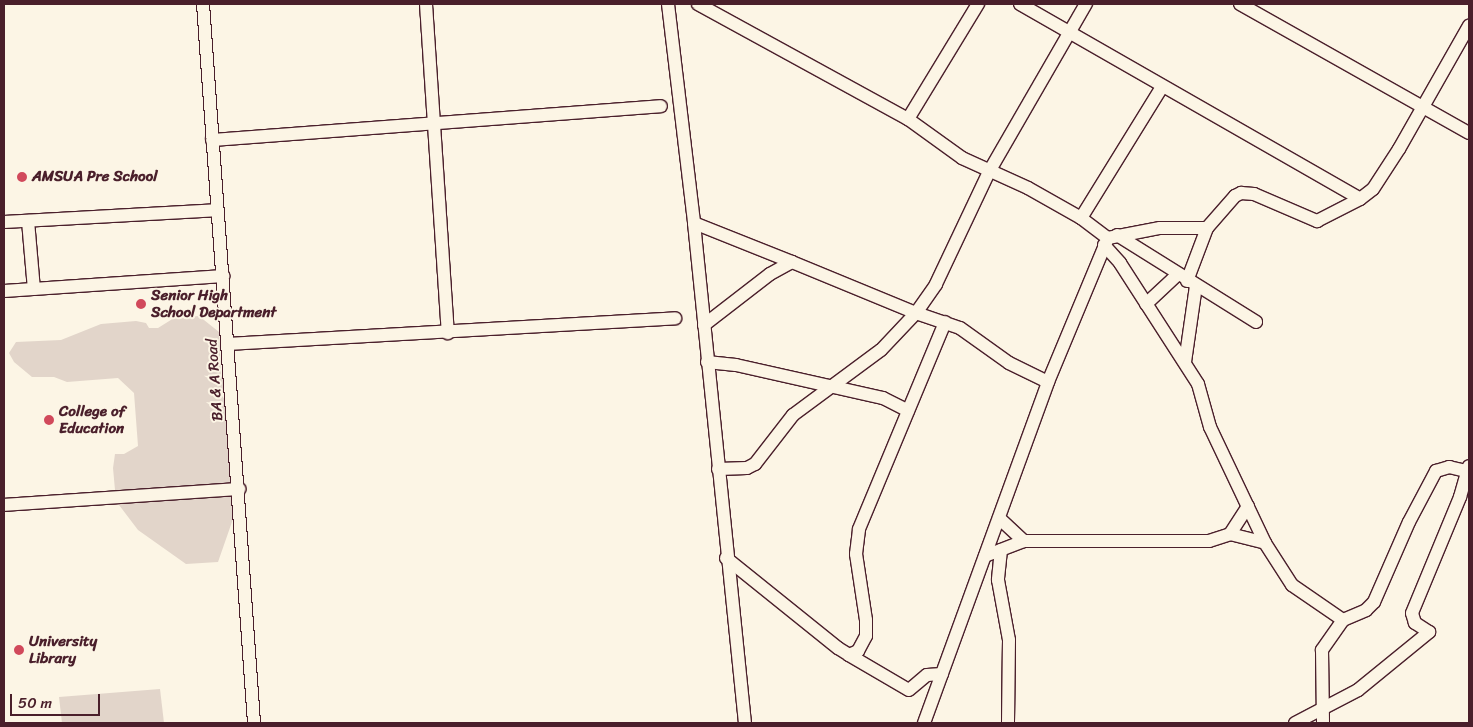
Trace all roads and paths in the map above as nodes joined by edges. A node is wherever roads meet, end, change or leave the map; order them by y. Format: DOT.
graph roads {
  1 [pos="203,4"];
  2 [pos="426,4"];
  3 [pos="668,4"];
  4 [pos="698,4"];
  5 [pos="978,4"];
  6 [pos="1020,4"];
  7 [pos="1086,4"];
  8 [pos="1240,4"];
  9 [pos="1469,26"];
  10 [pos="1070,33"];
  11 [pos="1162,87"];
  12 [pos="661,106"];
  13 [pos="1423,107"];
  14 [pos="908,119"];
  15 [pos="434,124"];
  16 [pos="1469,133"];
  17 [pos="212,140"];
  18 [pos="990,170"];
  19 [pos="1360,199"];
  20 [pos="216,210"];
  21 [pos="1081,218"];
  22 [pos="28,221"];
  23 [pos="4,222"];
  24 [pos="694,223"];
  25 [pos="1206,228"];
  26 [pos="1110,239"];
  27 [pos="792,262"];
  28 [pos="223,276"];
  29 [pos="1187,281"];
  30 [pos="34,289"];
  31 [pos="4,291"];
  32 [pos="1146,304"];
  33 [pos="916,313"];
  34 [pos="675,318"];
  35 [pos="945,322"];
  36 [pos="1256,322"];
  37 [pos="704,325"];
  38 [pos="448,333"];
  39 [pos="229,344"];
  40 [pos="707,362"];
  41 [pos="1185,362"];
  42 [pos="1048,382"];
  43 [pos="829,387"];
  44 [pos="908,411"];
  45 [pos="718,469"];
  46 [pos="1468,469"];
  47 [pos="239,489"];
  48 [pos="4,504"];
  49 [pos="1248,506"];
  50 [pos="998,518"];
  51 [pos="1230,534"];
  52 [pos="1024,541"];
  53 [pos="1265,543"];
  54 [pos="1001,550"];
  55 [pos="985,556"];
  56 [pos="726,558"];
  57 [pos="1343,620"];
  58 [pos="849,655"];
  59 [pos="942,674"];
  60 [pos="743,708"];
  61 [pos="1321,709"];
  62 [pos="254,723"];
  63 [pos="745,723"];
  64 [pos="752,723"];
  65 [pos="924,723"];
  66 [pos="1008,723"];
  67 [pos="1295,723"];
  68 [pos="1323,723"];
  1 -- 17 [label="street, BA & A Road"];
  2 -- 15 [label="street"];
  3 -- 24 [label="street"];
  4 -- 14 [label="street"];
  5 -- 14 [label="street"];
  6 -- 10 [label="street"];
  7 -- 10 [label="street"];
  8 -- 13 [label="street"];
  9 -- 13 [label="street"];
  10 -- 11 [label="street"];
  10 -- 18 [label="street"];
  11 -- 19 [label="street"];
  11 -- 21 [label="street"];
  12 -- 15 [label="street"];
  13 -- 16 [label="street"];
  13 -- 19 [label="street"];
  14 -- 18 [label="street"];
  15 -- 17 [label="street"];
  15 -- 38 [label="street"];
  17 -- 20 [label="street, BA & A Road"];
  18 -- 21 [label="street"];
  18 -- 33 [label="street"];
  19 -- 25 [label="street"];
  20 -- 22 [label="street"];
  20 -- 28 [label="street, BA & A Road"];
  21 -- 26 [label="street"];
  22 -- 23 [label="street"];
  22 -- 30 [label="street"];
  24 -- 27 [label="street"];
  24 -- 37 [label="street"];
  25 -- 26 [label="street"];
  25 -- 29 [label="street"];
  26 -- 29 [label="street"];
  26 -- 32 [label="street"];
  26 -- 42 [label="street"];
  27 -- 33 [label="street"];
  27 -- 37 [label="street"];
  28 -- 30 [label="street"];
  28 -- 39 [label="street, BA & A Road"];
  29 -- 32 [label="street"];
  29 -- 36 [label="street"];
  29 -- 41 [label="street"];
  30 -- 31 [label="street"];
  32 -- 41 [label="street"];
  33 -- 35 [label="street"];
  33 -- 43 [label="street"];
  34 -- 38 [label="street"];
  35 -- 42 [label="street"];
  35 -- 44 [label="street"];
  37 -- 40 [label="street"];
  38 -- 39 [label="street"];
  39 -- 47 [label="street, BA & A Road"];
  40 -- 43 [label="street"];
  40 -- 45 [label="street"];
  41 -- 49 [label="street"];
  42 -- 50 [label="street"];
  43 -- 44 [label="street"];
  43 -- 45 [label="street"];
  44 -- 58 [label="street"];
  45 -- 56 [label="street"];
  46 -- 57 [label="street"];
  46 -- 61 [label="street"];
  47 -- 48 [label="street"];
  47 -- 62 [label="street, BA & A Road"];
  49 -- 51 [label="street"];
  49 -- 53 [label="street"];
  50 -- 52 [label="street"];
  50 -- 55 [label="street"];
  51 -- 52 [label="street"];
  51 -- 53 [label="street"];
  52 -- 54 [label="street"];
  53 -- 57 [label="street"];
  54 -- 55 [label="street"];
  54 -- 66 [label="street"];
  55 -- 59 [label="street"];
  56 -- 58 [label="street"];
  56 -- 60 [label="street"];
  57 -- 61 [label="street"];
  58 -- 59 [label="street"];
  59 -- 65 [label="street"];
  60 -- 63 [label="street"];
  60 -- 64 [label="street"];
  61 -- 67 [label="street"];
  61 -- 68 [label="street"];
}
